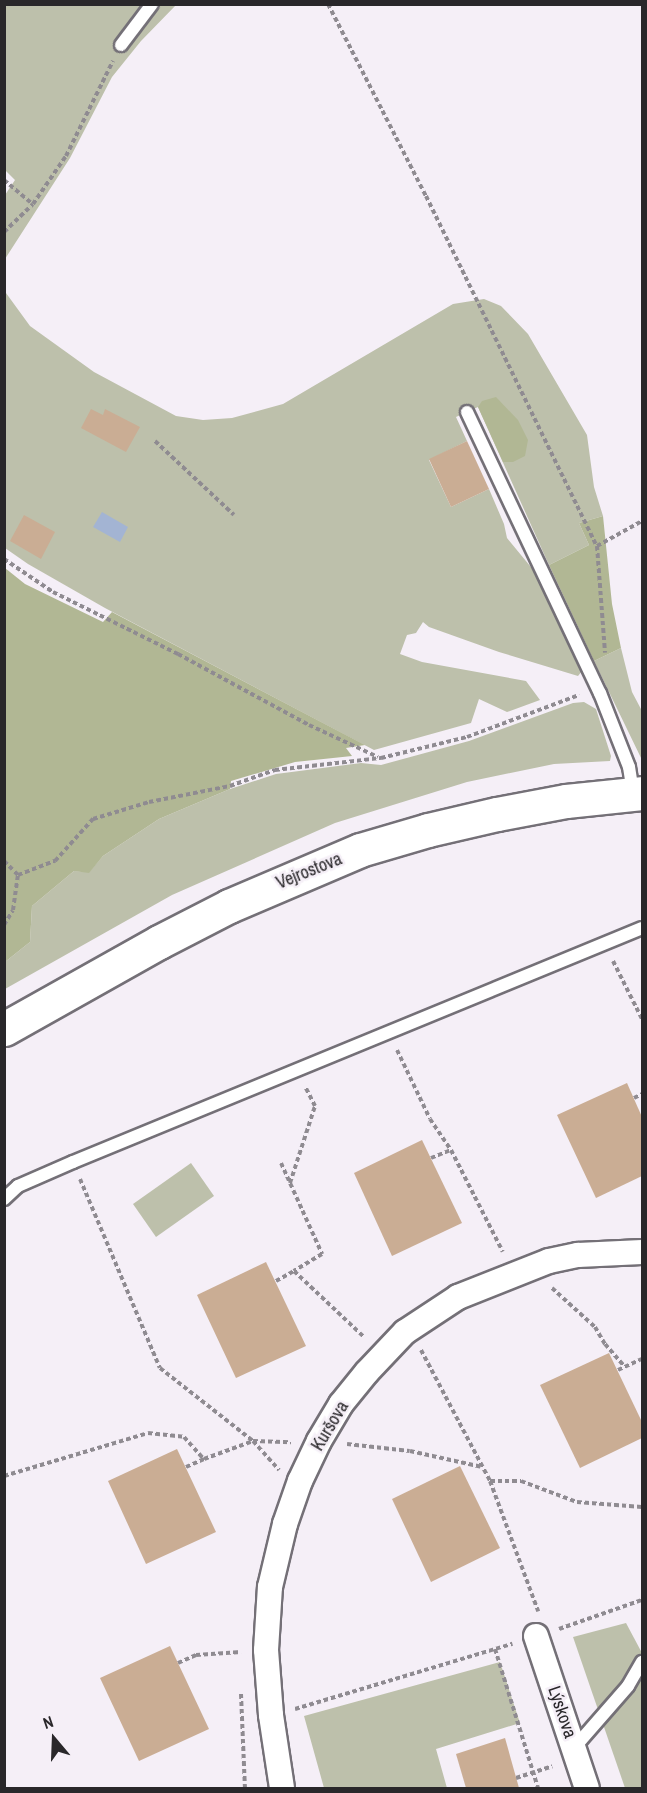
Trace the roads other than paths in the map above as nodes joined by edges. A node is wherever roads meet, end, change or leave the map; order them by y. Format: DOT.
graph roads {
  1 [pos="152,4"];
  2 [pos="121,45"];
  3 [pos="467,412"];
  4 [pos="638,793"];
  5 [pos="642,928"];
  6 [pos="4,1029"];
  7 [pos="4,1198"];
  8 [pos="642,1252"];
  9 [pos="541,1635"];
  10 [pos="642,1662"];
  11 [pos="575,1753"];
  12 [pos="282,1788"];
  13 [pos="587,1788"];
  1 -- 2 [label="lane"];
  3 -- 4 [label="lane"];
  4 -- 6 [label="street, Vejrostova"];
  5 -- 7 [label="lane"];
  8 -- 12 [label="street, Kuršova"];
  9 -- 11 [label="street, Lýskova"];
  10 -- 11 [label="lane"];
  11 -- 13 [label="street, Lýskova"];
}
